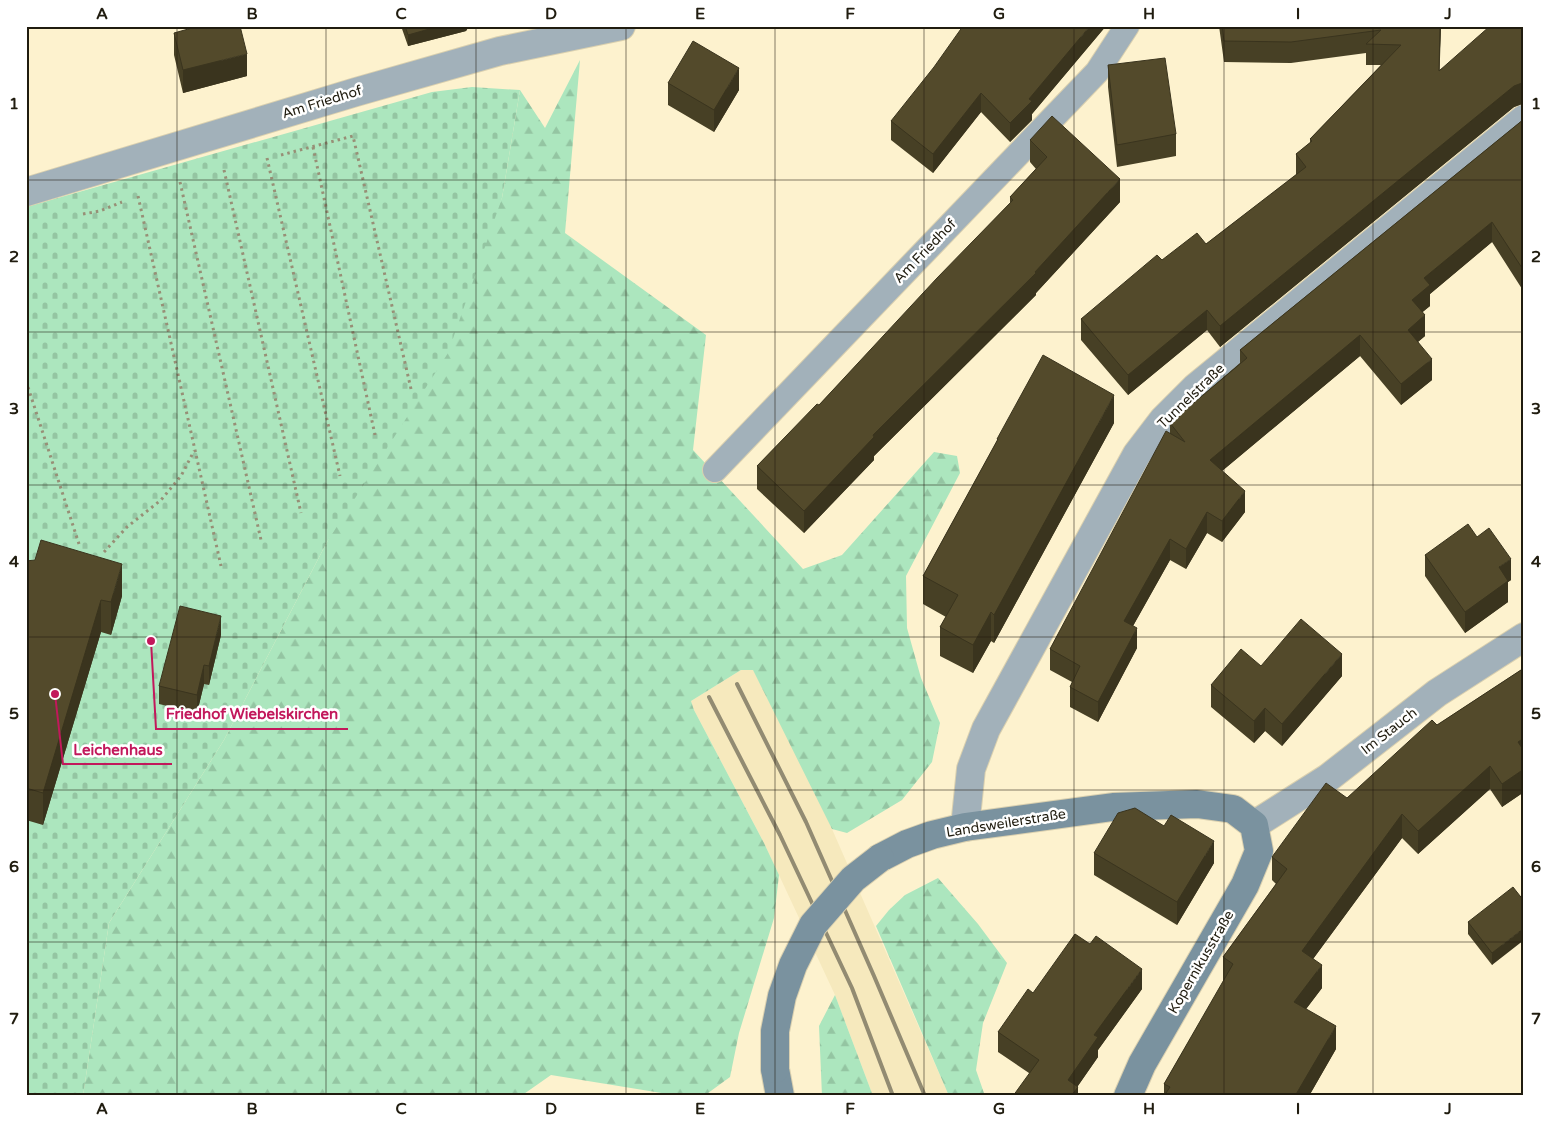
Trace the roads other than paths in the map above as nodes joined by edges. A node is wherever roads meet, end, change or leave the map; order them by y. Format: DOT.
graph roads {
  1 [pos="621,26"];
  2 [pos="1127,26"];
  3 [pos="1524,118"];
  4 [pos="26,192"];
  5 [pos="715,470"];
  6 [pos="1522,643"];
  7 [pos="1254,825"];
  8 [pos="965,827"];
  9 [pos="780,1096"];
  10 [pos="1128,1096"];
  1 -- 4 [label="street, Am Friedhof"];
  2 -- 5 [label="lane, Am Friedhof"];
  3 -- 8 [label="street, Tunnelstraße"];
  6 -- 7 [label="street, Im Stauch"];
  7 -- 8 [label="street, Landsweilerstraße"];
  7 -- 10 [label="street, Kopernikusstraße"];
  8 -- 9 [label="street, Landsweilerstraße, bridge"];
}
